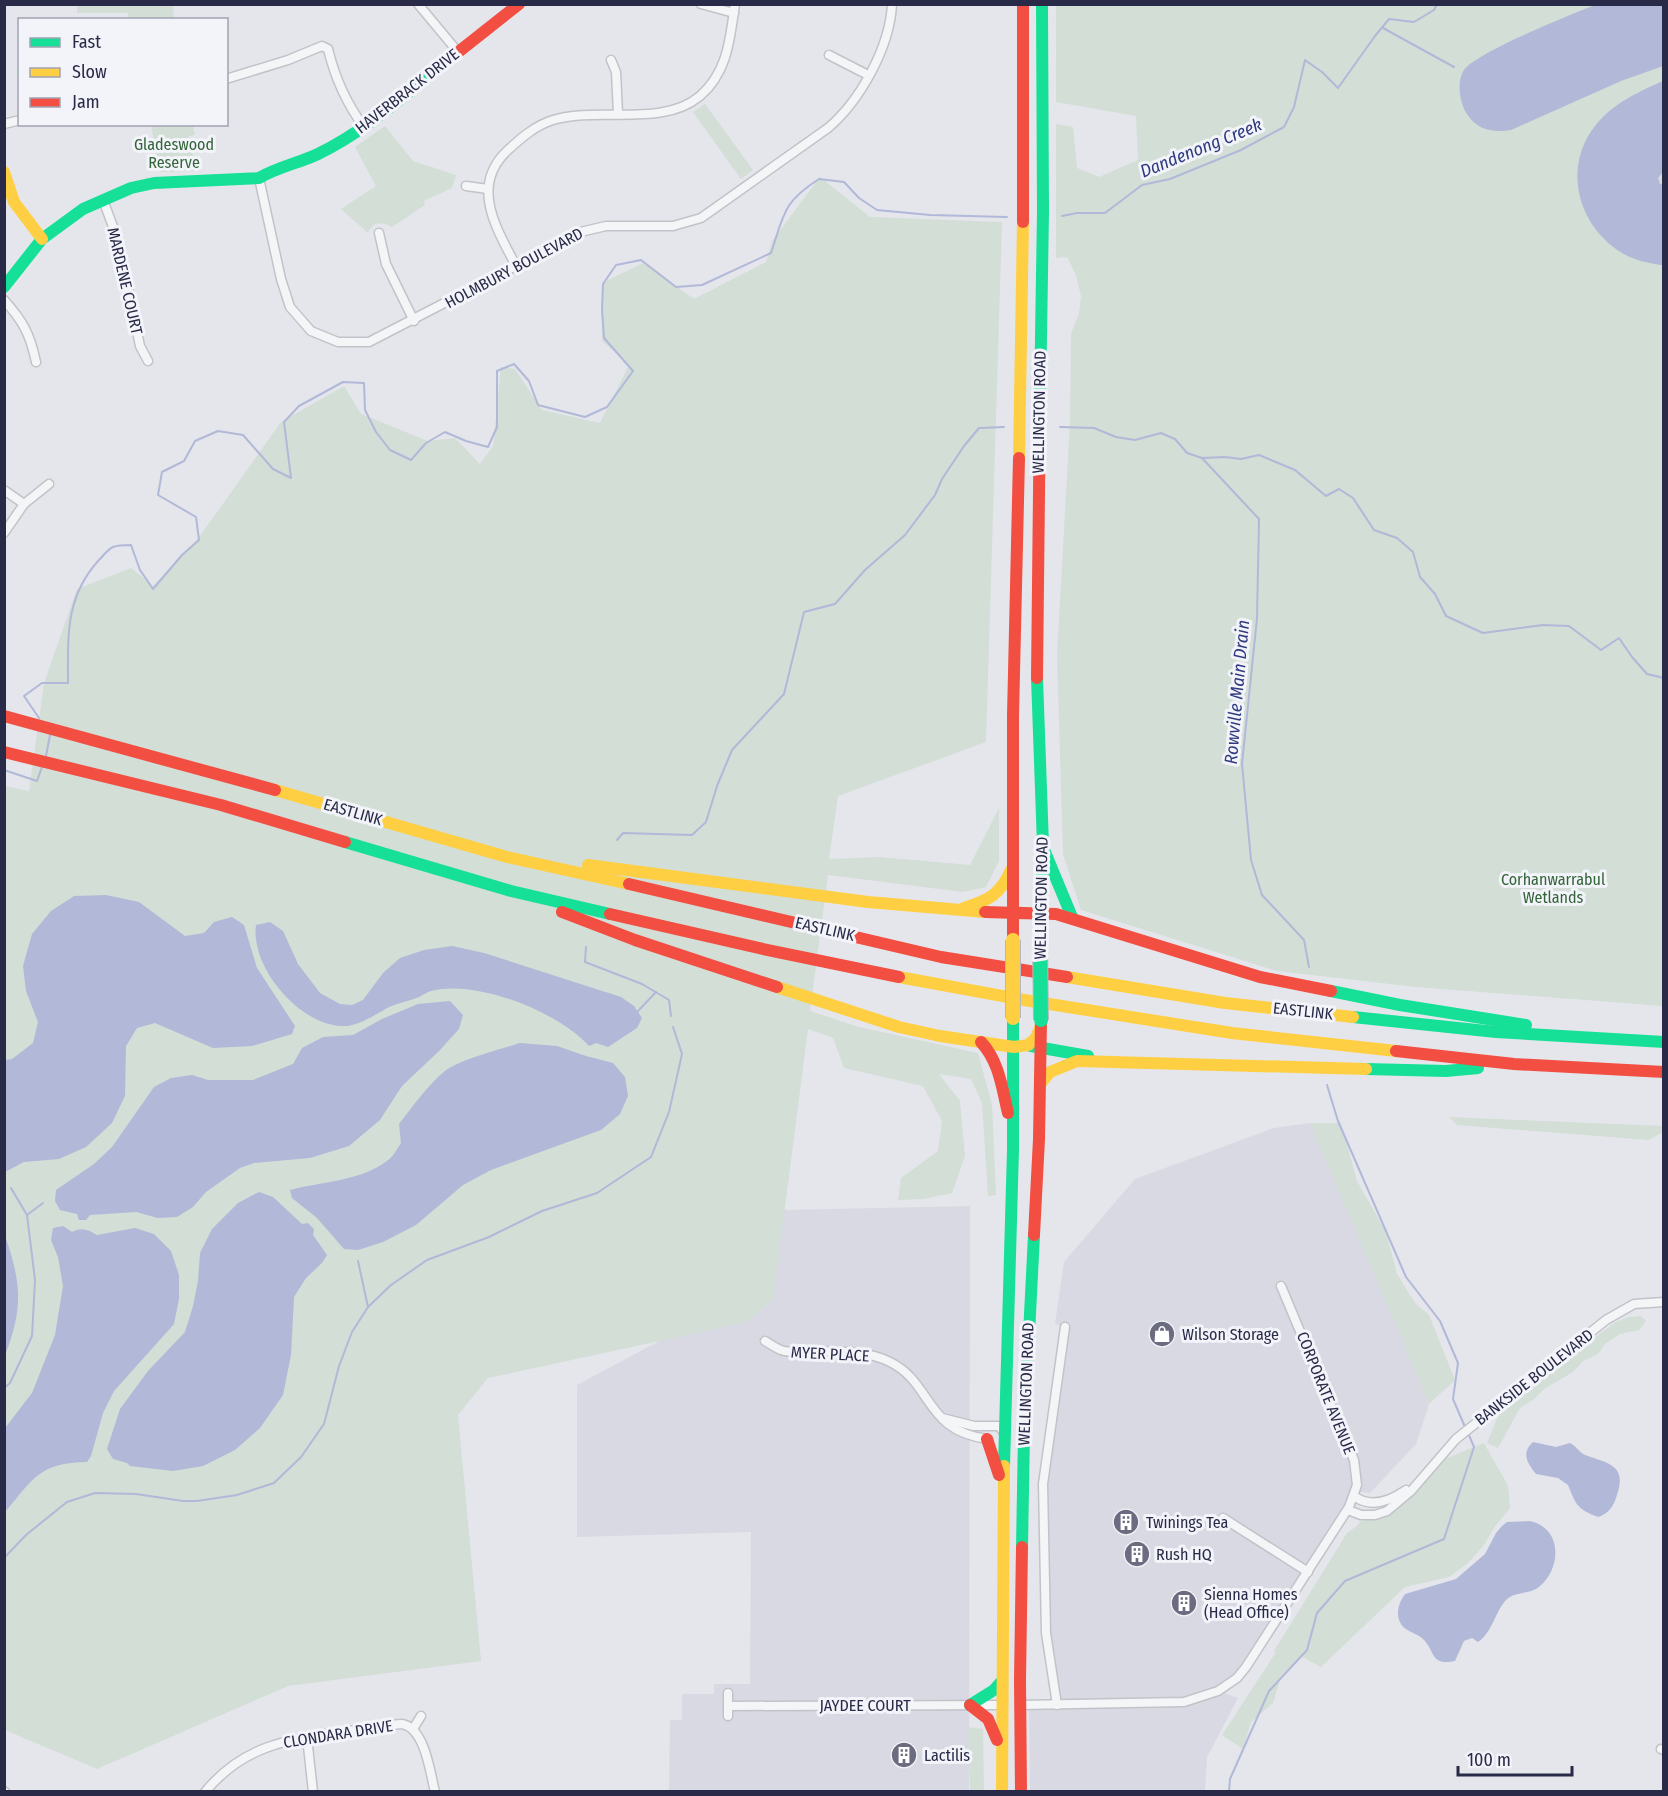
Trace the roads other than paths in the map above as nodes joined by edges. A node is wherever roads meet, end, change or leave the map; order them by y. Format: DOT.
graph roads {
  1 [pos="418,4"];
  2 [pos="519,4"];
  3 [pos="701,4"];
  4 [pos="892,4"];
  5 [pos="1023,4"];
  6 [pos="1042,4"];
  7 [pos="735,9"];
  8 [pos="458,52"];
  9 [pos="829,55"];
  10 [pos="611,60"];
  11 [pos="868,75"];
  12 [pos="228,78"];
  13 [pos="618,114"];
  14 [pos="364,127"];
  15 [pos="4,172"];
  16 [pos="259,178"];
  17 [pos="466,186"];
  18 [pos="488,189"];
  19 [pos="103,200"];
  20 [pos="379,233"];
  21 [pos="42,239"];
  22 [pos="516,266"];
  23 [pos="4,287"];
  24 [pos="4,300"];
  25 [pos="414,321"];
  26 [pos="148,361"];
  27 [pos="36,362"];
  28 [pos="49,484"];
  29 [pos="4,490"];
  30 [pos="24,504"];
  31 [pos="4,533"];
  32 [pos="1016,544"];
  33 [pos="1037,544"];
  34 [pos="4,716"];
  35 [pos="4,752"];
  36 [pos="1043,845"];
  37 [pos="507,857"];
  38 [pos="1013,865"];
  39 [pos="511,891"];
  40 [pos="957,910"];
  41 [pos="1013,914"];
  42 [pos="1035,914"];
  43 [pos="1072,917"];
  44 [pos="1013,935"];
  45 [pos="1569,1035"];
  46 [pos="981,1042"];
  47 [pos="1664,1042"];
  48 [pos="1028,1047"];
  49 [pos="1103,1060"];
  50 [pos="1514,1064"];
  51 [pos="1664,1072"];
  52 [pos="1041,1083"];
  53 [pos="1015,1134"];
  54 [pos="1281,1286"];
  55 [pos="1664,1302"];
  56 [pos="1065,1327"];
  57 [pos="765,1341"];
  58 [pos="942,1418"];
  59 [pos="1004,1433"];
  60 [pos="1024,1433"];
  61 [pos="987,1439"];
  62 [pos="1421,1479"];
  63 [pos="1354,1496"];
  64 [pos="1003,1500"];
  65 [pos="1348,1510"];
  66 [pos="1223,1518"];
  67 [pos="1308,1572"];
  68 [pos="1002,1681"];
  69 [pos="728,1693"];
  70 [pos="1002,1704"];
  71 [pos="970,1705"];
  72 [pos="1020,1705"];
  73 [pos="1057,1705"];
  74 [pos="728,1706"];
  75 [pos="422,1716"];
  76 [pos="728,1716"];
  77 [pos="414,1729"];
  78 [pos="307,1737"];
  79 [pos="1002,1758"];
  80 [pos="205,1791"];
  81 [pos="313,1791"];
  82 [pos="435,1791"];
  83 [pos="1002,1791"];
  84 [pos="1021,1791"];
  1 -- 8 [label="street"];
  2 -- 8 [label="main road, HAVERBRACK DRIVE"];
  3 -- 7 [label="street"];
  4 -- 11 [label="street, HOLMBURY BOULEVARD"];
  5 -- 32 [label="main road, WELLINGTON ROAD"];
  6 -- 33 [label="main road, WELLINGTON ROAD"];
  7 -- 13 [label="street"];
  8 -- 14 [label="main road, HAVERBRACK DRIVE"];
  9 -- 11 [label="street"];
  10 -- 13 [label="street"];
  11 -- 22 [label="street, HOLMBURY BOULEVARD"];
  12 -- 14 [label="street"];
  13 -- 18 [label="street"];
  14 -- 16 [label="main road, HAVERBRACK DRIVE"];
  15 -- 21 [label="main road"];
  16 -- 19 [label="main road, HAVERBRACK DRIVE"];
  16 -- 25 [label="street, HOLMBURY BOULEVARD"];
  17 -- 18 [label="street"];
  18 -- 22 [label="street"];
  19 -- 21 [label="main road, HAVERBRACK DRIVE"];
  19 -- 26 [label="street, MARDENE COURT"];
  20 -- 25 [label="street"];
  21 -- 23 [label="main road, HAVERBRACK DRIVE"];
  22 -- 25 [label="street, HOLMBURY BOULEVARD"];
  24 -- 27 [label="street"];
  28 -- 30 [label="street"];
  29 -- 30 [label="street"];
  30 -- 31 [label="street"];
  32 -- 33 [label="main road"];
  32 -- 38 [label="main road, WELLINGTON ROAD"];
  33 -- 36 [label="main road, WELLINGTON ROAD"];
  34 -- 37 [label="main road, EASTLINK"];
  35 -- 39 [label="main road, EASTLINK"];
  36 -- 42 [label="main road, WELLINGTON ROAD"];
  36 -- 43 [label="main road"];
  37 -- 40 [label="main road"];
  37 -- 45 [label="main road, EASTLINK"];
  38 -- 40 [label="main road"];
  38 -- 41 [label="main road, WELLINGTON ROAD"];
  39 -- 46 [label="main road"];
  39 -- 50 [label="main road, EASTLINK"];
  40 -- 41 [label="main road"];
  41 -- 42 [label="main road"];
  41 -- 44 [label="main road, WELLINGTON ROAD"];
  42 -- 43 [label="main road"];
  42 -- 44 [label="main road"];
  42 -- 48 [label="main road, WELLINGTON ROAD, bridge"];
  43 -- 45 [label="main road"];
  44 -- 48 [label="main road, WELLINGTON ROAD, bridge"];
  45 -- 47 [label="main road, EASTLINK"];
  46 -- 48 [label="main road"];
  46 -- 53 [label="main road"];
  48 -- 49 [label="main road"];
  48 -- 52 [label="main road, WELLINGTON ROAD"];
  48 -- 53 [label="main road, WELLINGTON ROAD"];
  49 -- 50 [label="main road"];
  49 -- 52 [label="main road"];
  50 -- 51 [label="main road, EASTLINK"];
  52 -- 60 [label="main road, WELLINGTON ROAD"];
  53 -- 59 [label="main road, WELLINGTON ROAD"];
  54 -- 63 [label="street, CORPORATE AVENUE"];
  55 -- 62 [label="street, BANKSIDE BOULEVARD"];
  56 -- 73 [label="street"];
  57 -- 58 [label="street, MYER PLACE"];
  58 -- 59 [label="street"];
  58 -- 61 [label="street, MYER PLACE"];
  59 -- 60 [label="main road"];
  59 -- 61 [label="street"];
  59 -- 64 [label="main road, WELLINGTON ROAD"];
  60 -- 72 [label="main road, WELLINGTON ROAD"];
  61 -- 64 [label="main road"];
  62 -- 63 [label="street, BANKSIDE BOULEVARD"];
  62 -- 65 [label="street, BANKSIDE BOULEVARD"];
  63 -- 65 [label="street, CORPORATE AVENUE"];
  64 -- 68 [label="main road, WELLINGTON ROAD"];
  65 -- 67 [label="street, CORPORATE AVENUE"];
  66 -- 67 [label="street"];
  67 -- 73 [label="street, CORPORATE AVENUE"];
  68 -- 70 [label="main road, WELLINGTON ROAD"];
  68 -- 71 [label="main road"];
  69 -- 74 [label="street"];
  70 -- 71 [label="street, JAYDEE COURT"];
  70 -- 72 [label="main road"];
  70 -- 79 [label="main road, WELLINGTON ROAD"];
  71 -- 74 [label="street, JAYDEE COURT"];
  71 -- 79 [label="main road"];
  72 -- 73 [label="street, CORPORATE AVENUE"];
  72 -- 84 [label="main road, WELLINGTON ROAD"];
  74 -- 76 [label="street"];
  75 -- 77 [label="street, CLONDARA DRIVE"];
  77 -- 78 [label="street, CLONDARA DRIVE"];
  77 -- 82 [label="street, CLONDARA DRIVE"];
  78 -- 80 [label="street, CLONDARA DRIVE"];
  78 -- 81 [label="street"];
  79 -- 83 [label="main road, WELLINGTON ROAD"];
}
